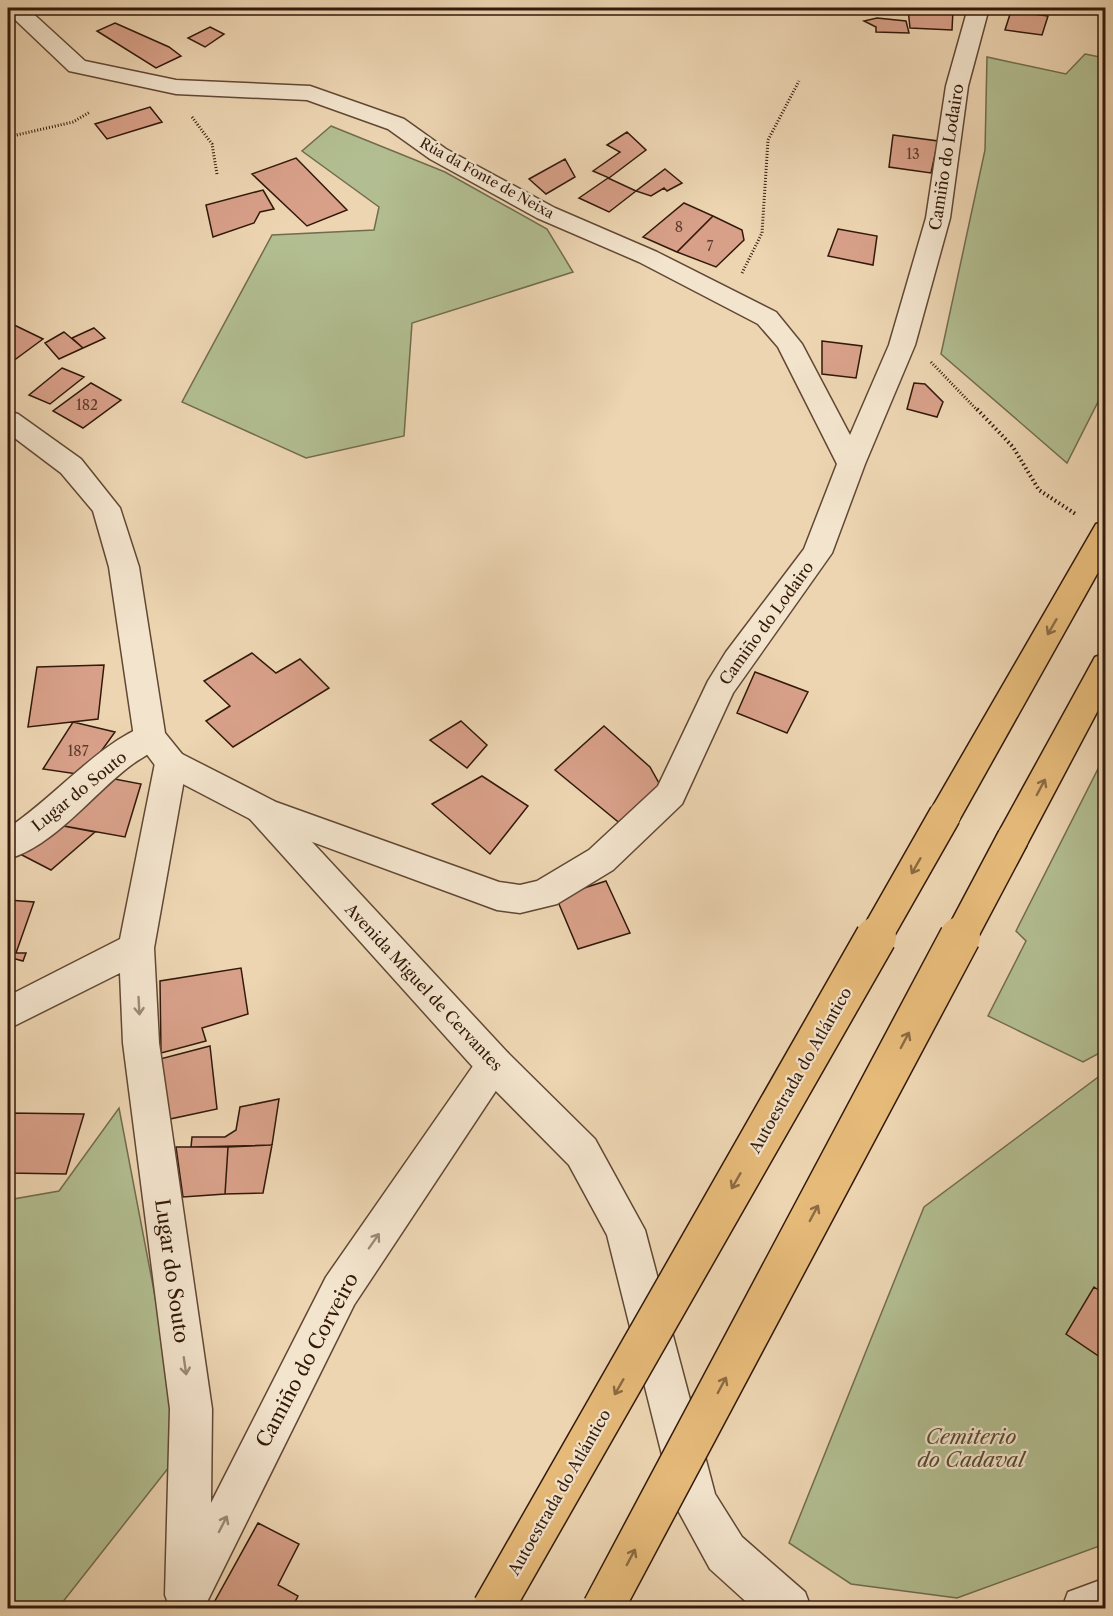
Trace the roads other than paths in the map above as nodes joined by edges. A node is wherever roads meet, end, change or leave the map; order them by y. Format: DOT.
graph roads {
  1 [pos="15,8"];
  2 [pos="979,8"];
  3 [pos="8,420"];
  4 [pos="851,464"];
  5 [pos="1106,531"];
  6 [pos="1106,665"];
  7 [pos="161,750"];
  8 [pos="262,810"];
  9 [pos="8,845"];
  10 [pos="136,948"];
  11 [pos="8,1013"];
  12 [pos="495,1065"];
  13 [pos="1106,1600"];
  14 [pos="184,1602"];
  15 [pos="782,1606"];
  16 [pos="493,1608"];
  17 [pos="603,1608"];
  18 [pos="1084,1608"];
  1 -- 4 [label="street, Rúa da Fonte de Neixa"];
  2 -- 4 [label="street, Camiño do Lodairo"];
  3 -- 7 [label="street"];
  4 -- 8 [label="street, Camiño do Lodairo"];
  5 -- 16 [label="highway, Autoestrada do Atlántico, one-way, bridge"];
  17 -- 6 [label="highway, one-way, bridge"];
  7 -- 8 [label="street, Avenida Miguel de Cervantes"];
  7 -- 9 [label="street, Lugar do Souto"];
  7 -- 10 [label="street, Lugar do Souto"];
  8 -- 12 [label="street, Avenida Miguel de Cervantes"];
  10 -- 11 [label="street"];
  10 -- 14 [label="street, Lugar do Souto, one-way"];
  14 -- 12 [label="street, Camiño do Corveiro, one-way"];
  12 -- 15 [label="street, Avenida Miguel de Cervantes"];
  13 -- 18 [label="street"];
}
